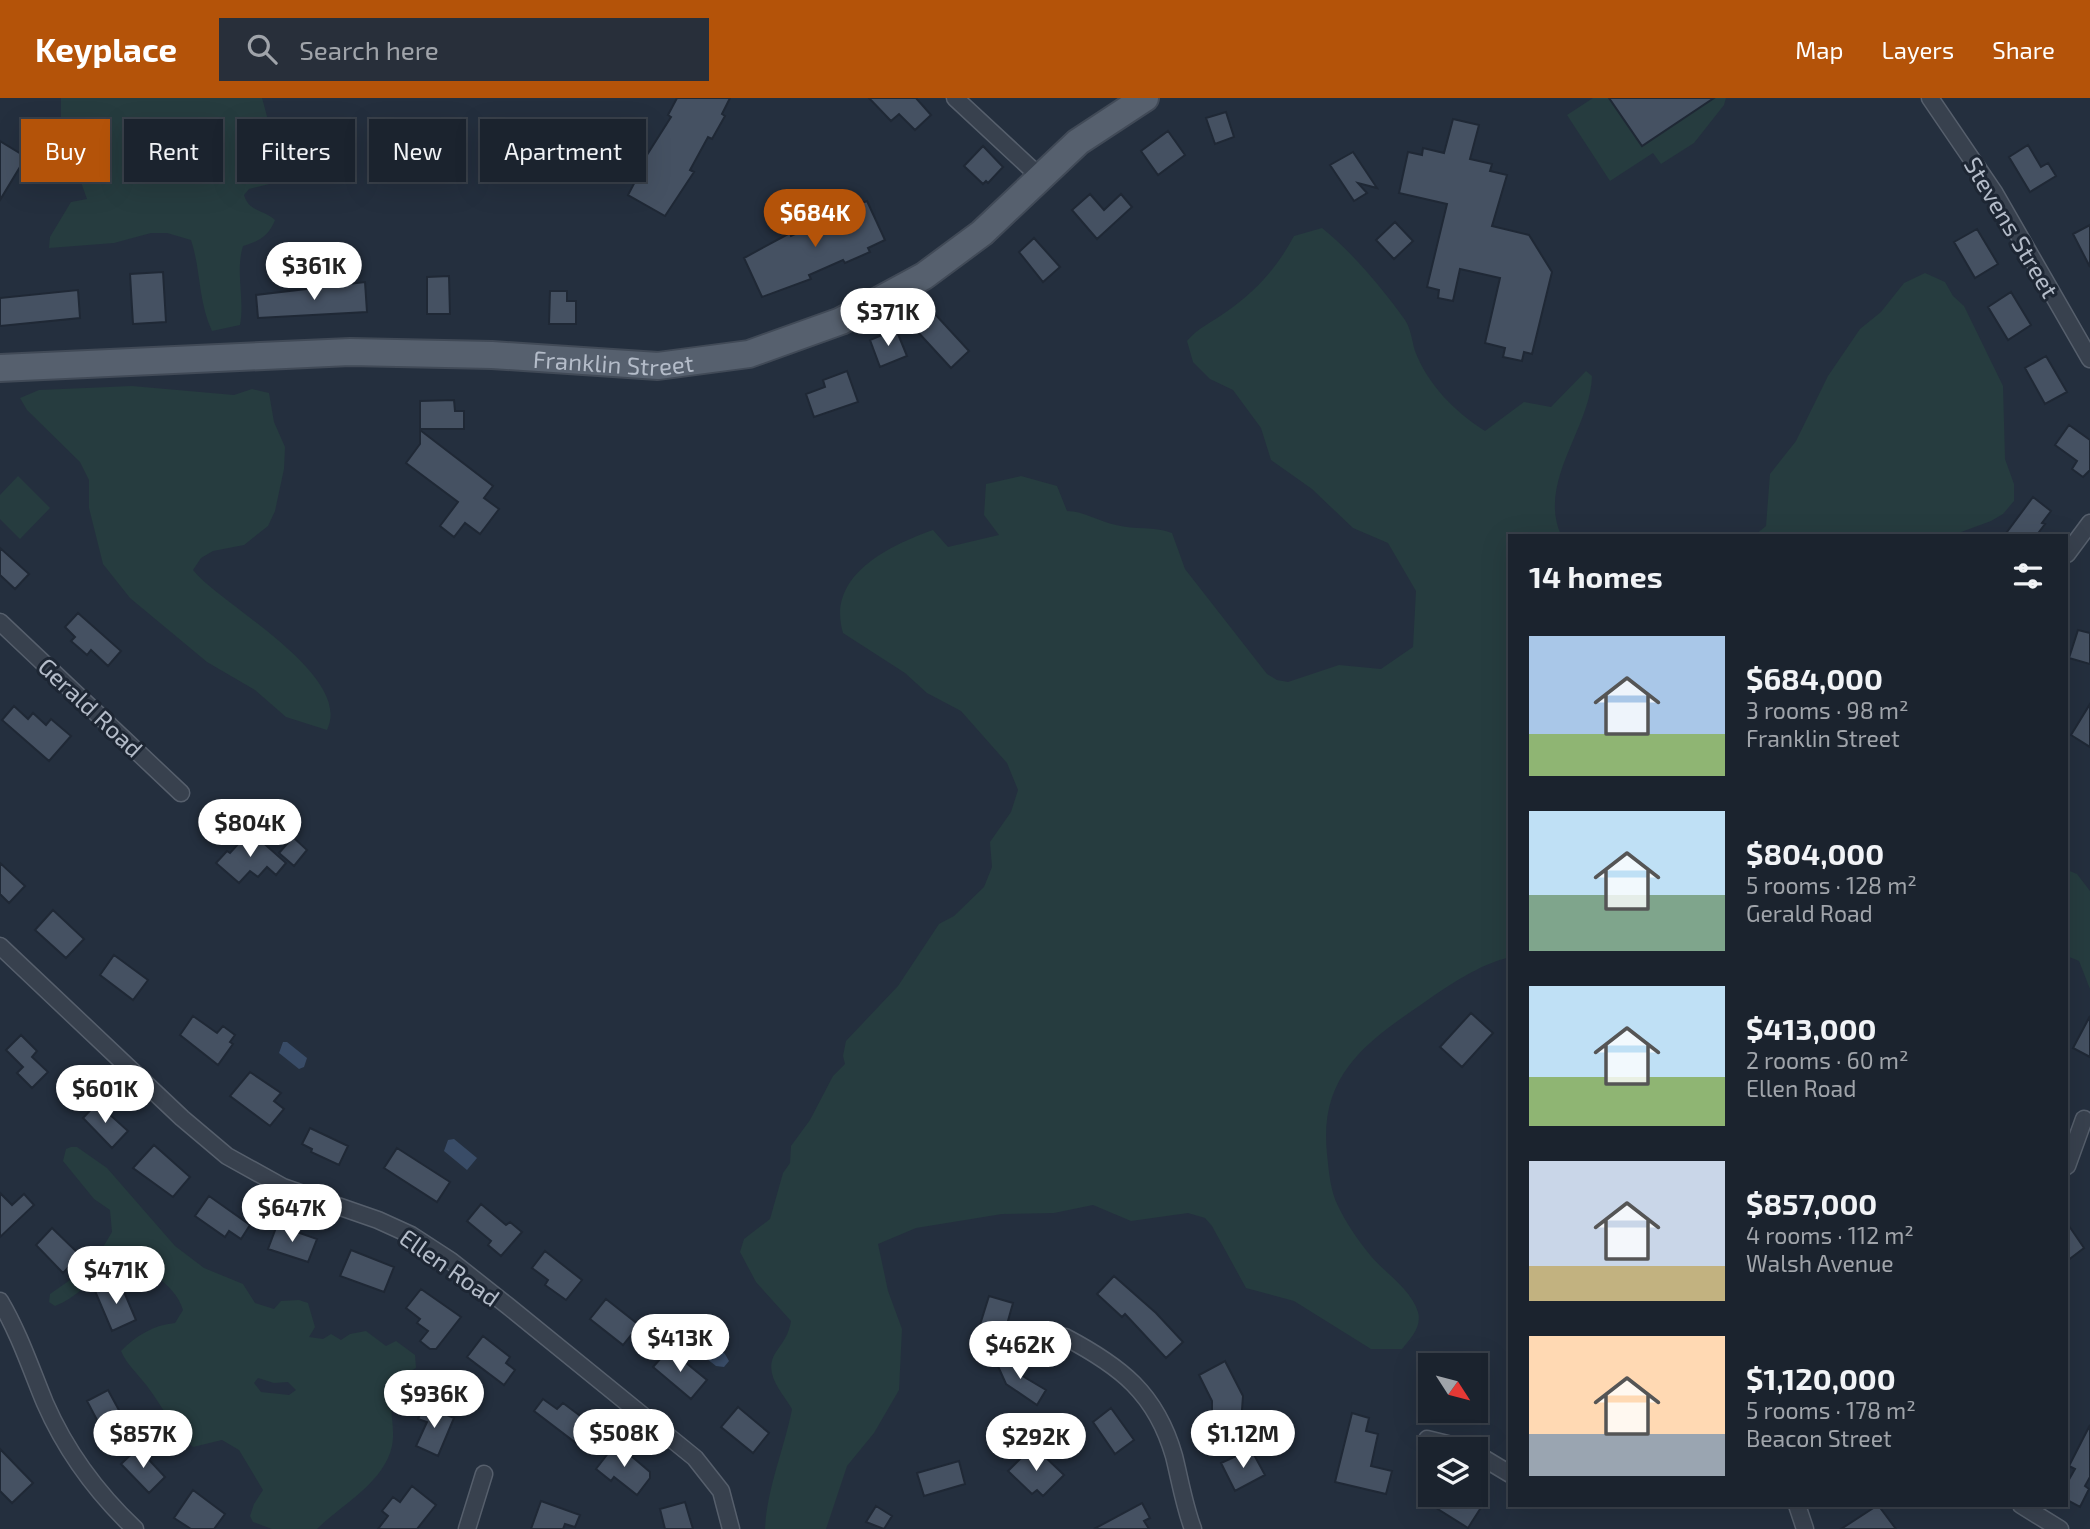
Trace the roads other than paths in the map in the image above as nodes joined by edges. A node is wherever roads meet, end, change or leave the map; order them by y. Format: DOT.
graph roads {
  1 [pos="956,98"];
  2 [pos="1145,98"];
  3 [pos="1930,98"];
  4 [pos="1040,177"];
  5 [pos="2090,359"];
  6 [pos="0,368"];
  7 [pos="2090,523"];
  8 [pos="2068,553"];
  9 [pos="0,622"];
  10 [pos="181,793"];
  11 [pos="0,946"];
  12 [pos="2084,1119"];
  13 [pos="2068,1163"];
  14 [pos="0,1301"];
  15 [pos="1065,1338"];
  16 [pos="1488,1461"];
  17 [pos="1508,1473"];
  18 [pos="484,1474"];
  19 [pos="1798,1507"];
  20 [pos="2024,1507"];
  21 [pos="135,1529"];
  22 [pos="467,1529"];
  23 [pos="730,1529"];
  24 [pos="1193,1529"];
  25 [pos="1805,1529"];
  26 [pos="2060,1529"];
  1 -- 4 [label="street"];
  2 -- 4 [label="main road, Franklin Street"];
  3 -- 5 [label="street, Stevens Street"];
  4 -- 6 [label="main road, Franklin Street"];
  7 -- 8 [label="street"];
  9 -- 10 [label="street, Gerald Road"];
  11 -- 23 [label="street, Ellen Road"];
  12 -- 13 [label="street"];
  14 -- 21 [label="street"];
  15 -- 24 [label="street"];
  16 -- 17 [label="street"];
  18 -- 22 [label="street"];
  19 -- 25 [label="street"];
  20 -- 26 [label="street"];
}
